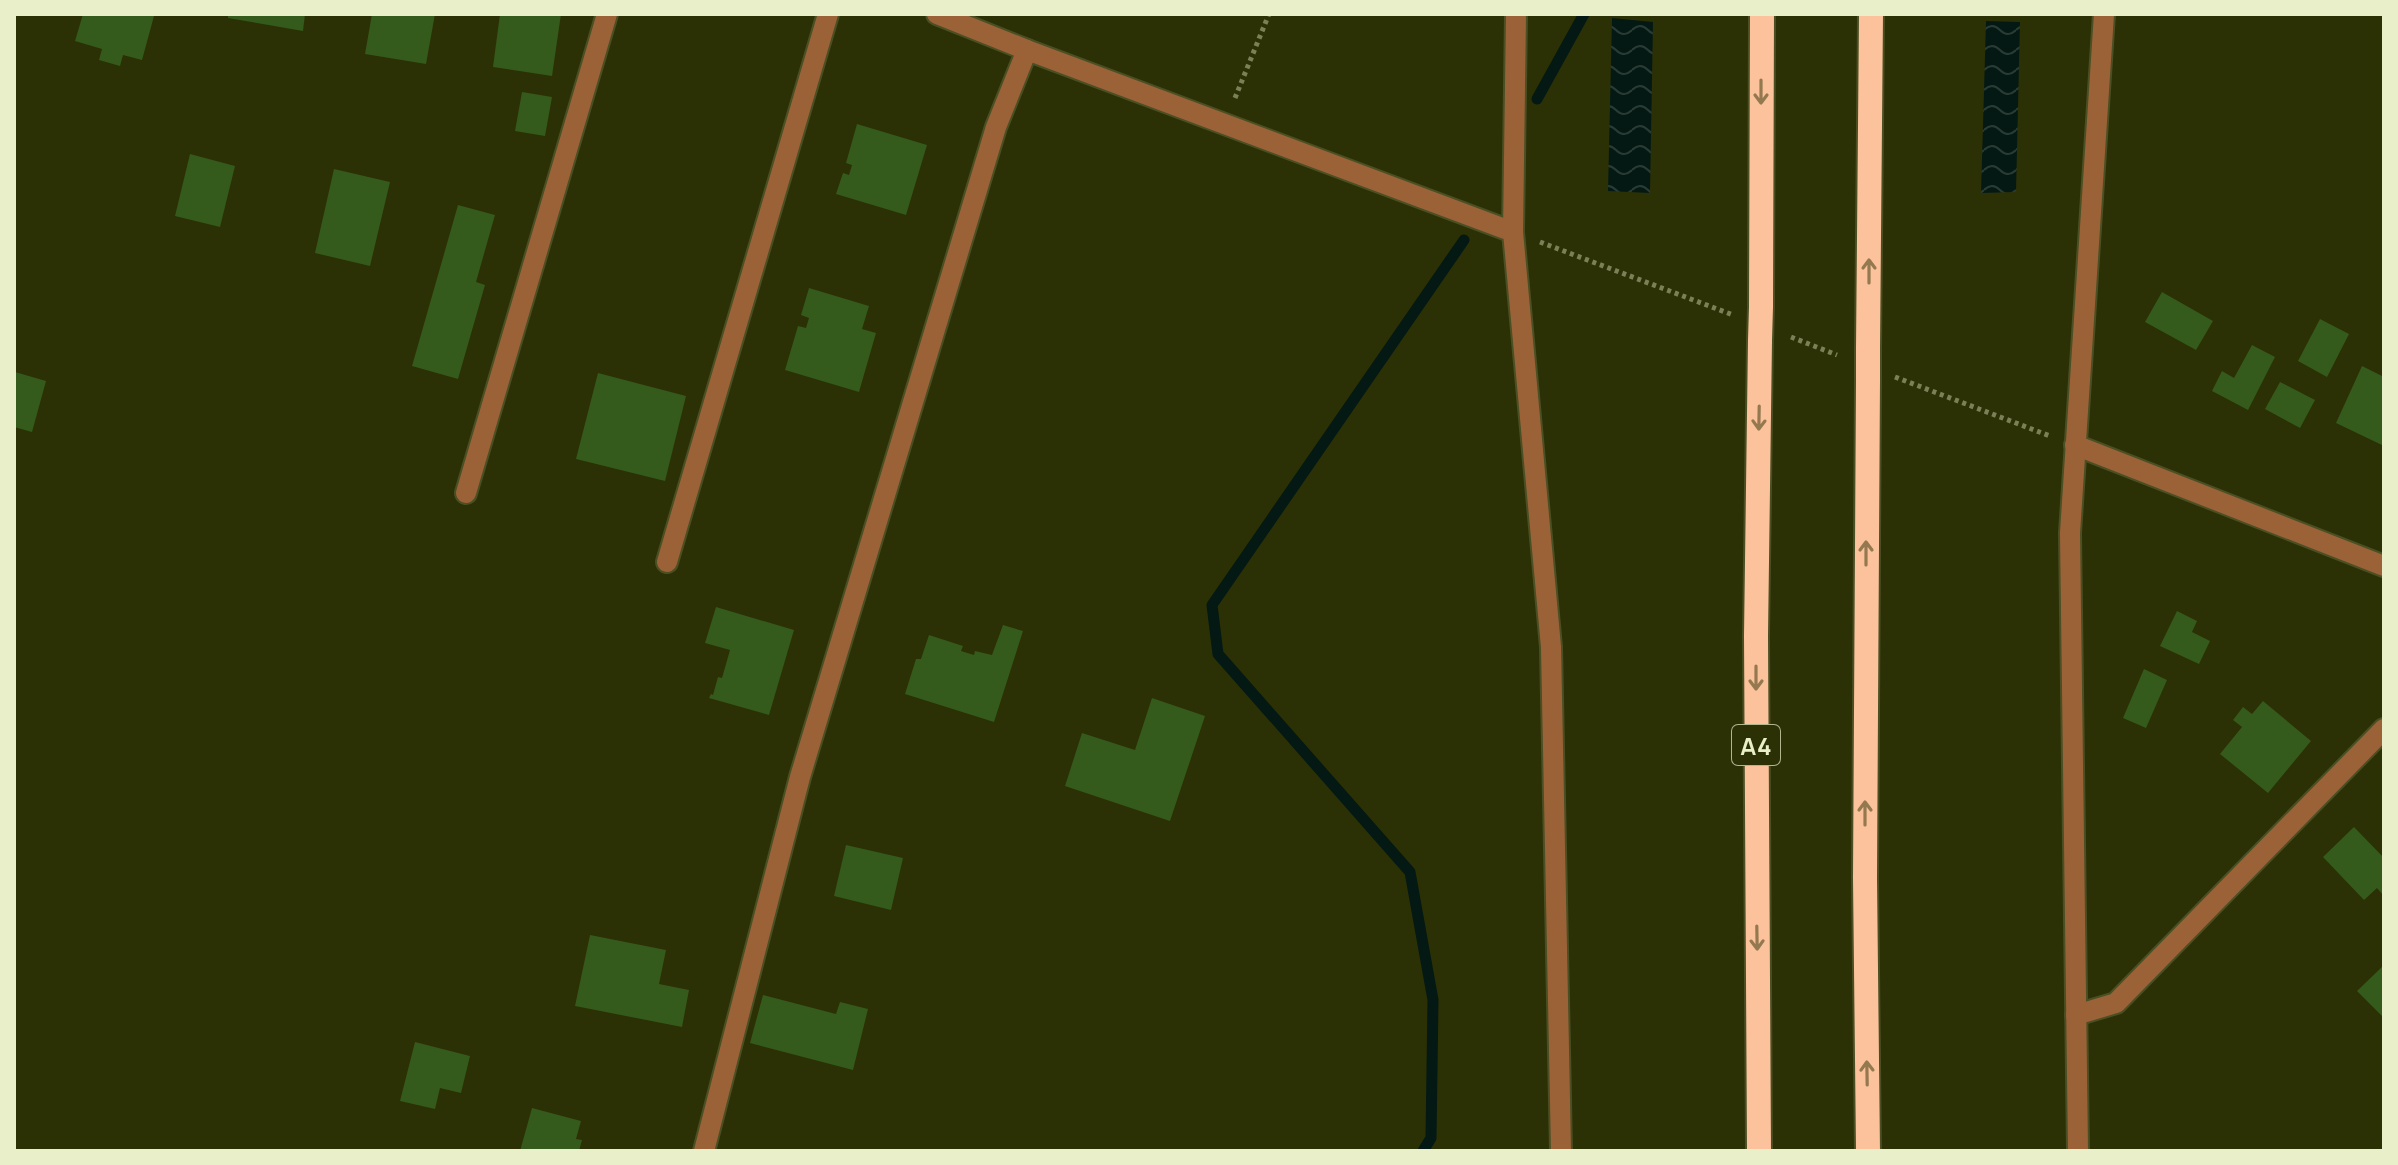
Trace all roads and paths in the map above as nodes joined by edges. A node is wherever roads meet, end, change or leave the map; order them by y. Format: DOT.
graph roads {
  1 [pos="607,14"];
  2 [pos="828,14"];
  3 [pos="937,14"];
  4 [pos="1269,14"];
  5 [pos="1516,14"];
  6 [pos="1762,14"];
  7 [pos="1871,14"];
  8 [pos="2104,14"];
  9 [pos="1027,50"];
  10 [pos="1225,124"];
  11 [pos="1513,232"];
  12 [pos="1735,316"];
  13 [pos="1770,336"];
  14 [pos="1838,356"];
  15 [pos="1875,376"];
  16 [pos="2075,445"];
  17 [pos="466,493"];
  18 [pos="667,562"];
  19 [pos="2384,566"];
  20 [pos="2384,729"];
  21 [pos="2076,1015"];
  22 [pos="704,1151"];
  23 [pos="1561,1151"];
  24 [pos="1759,1151"];
  25 [pos="1868,1151"];
  26 [pos="2078,1151"];
  1 -- 17 [label="street"];
  2 -- 18 [label="street"];
  3 -- 9 [label="street"];
  4 -- 10 [label="path"];
  5 -- 11 [label="street"];
  6 -- 13 [label="highway, A4, one-way, bridge"];
  15 -- 7 [label="highway, one-way, bridge"];
  8 -- 16 [label="street"];
  9 -- 10 [label="street"];
  9 -- 22 [label="street"];
  10 -- 11 [label="street"];
  11 -- 12 [label="path"];
  11 -- 23 [label="street"];
  13 -- 14 [label="path"];
  13 -- 24 [label="highway, A4, one-way"];
  15 -- 16 [label="path"];
  25 -- 15 [label="highway, one-way"];
  16 -- 19 [label="street"];
  16 -- 21 [label="street"];
  20 -- 21 [label="street"];
  21 -- 26 [label="street"];
}
